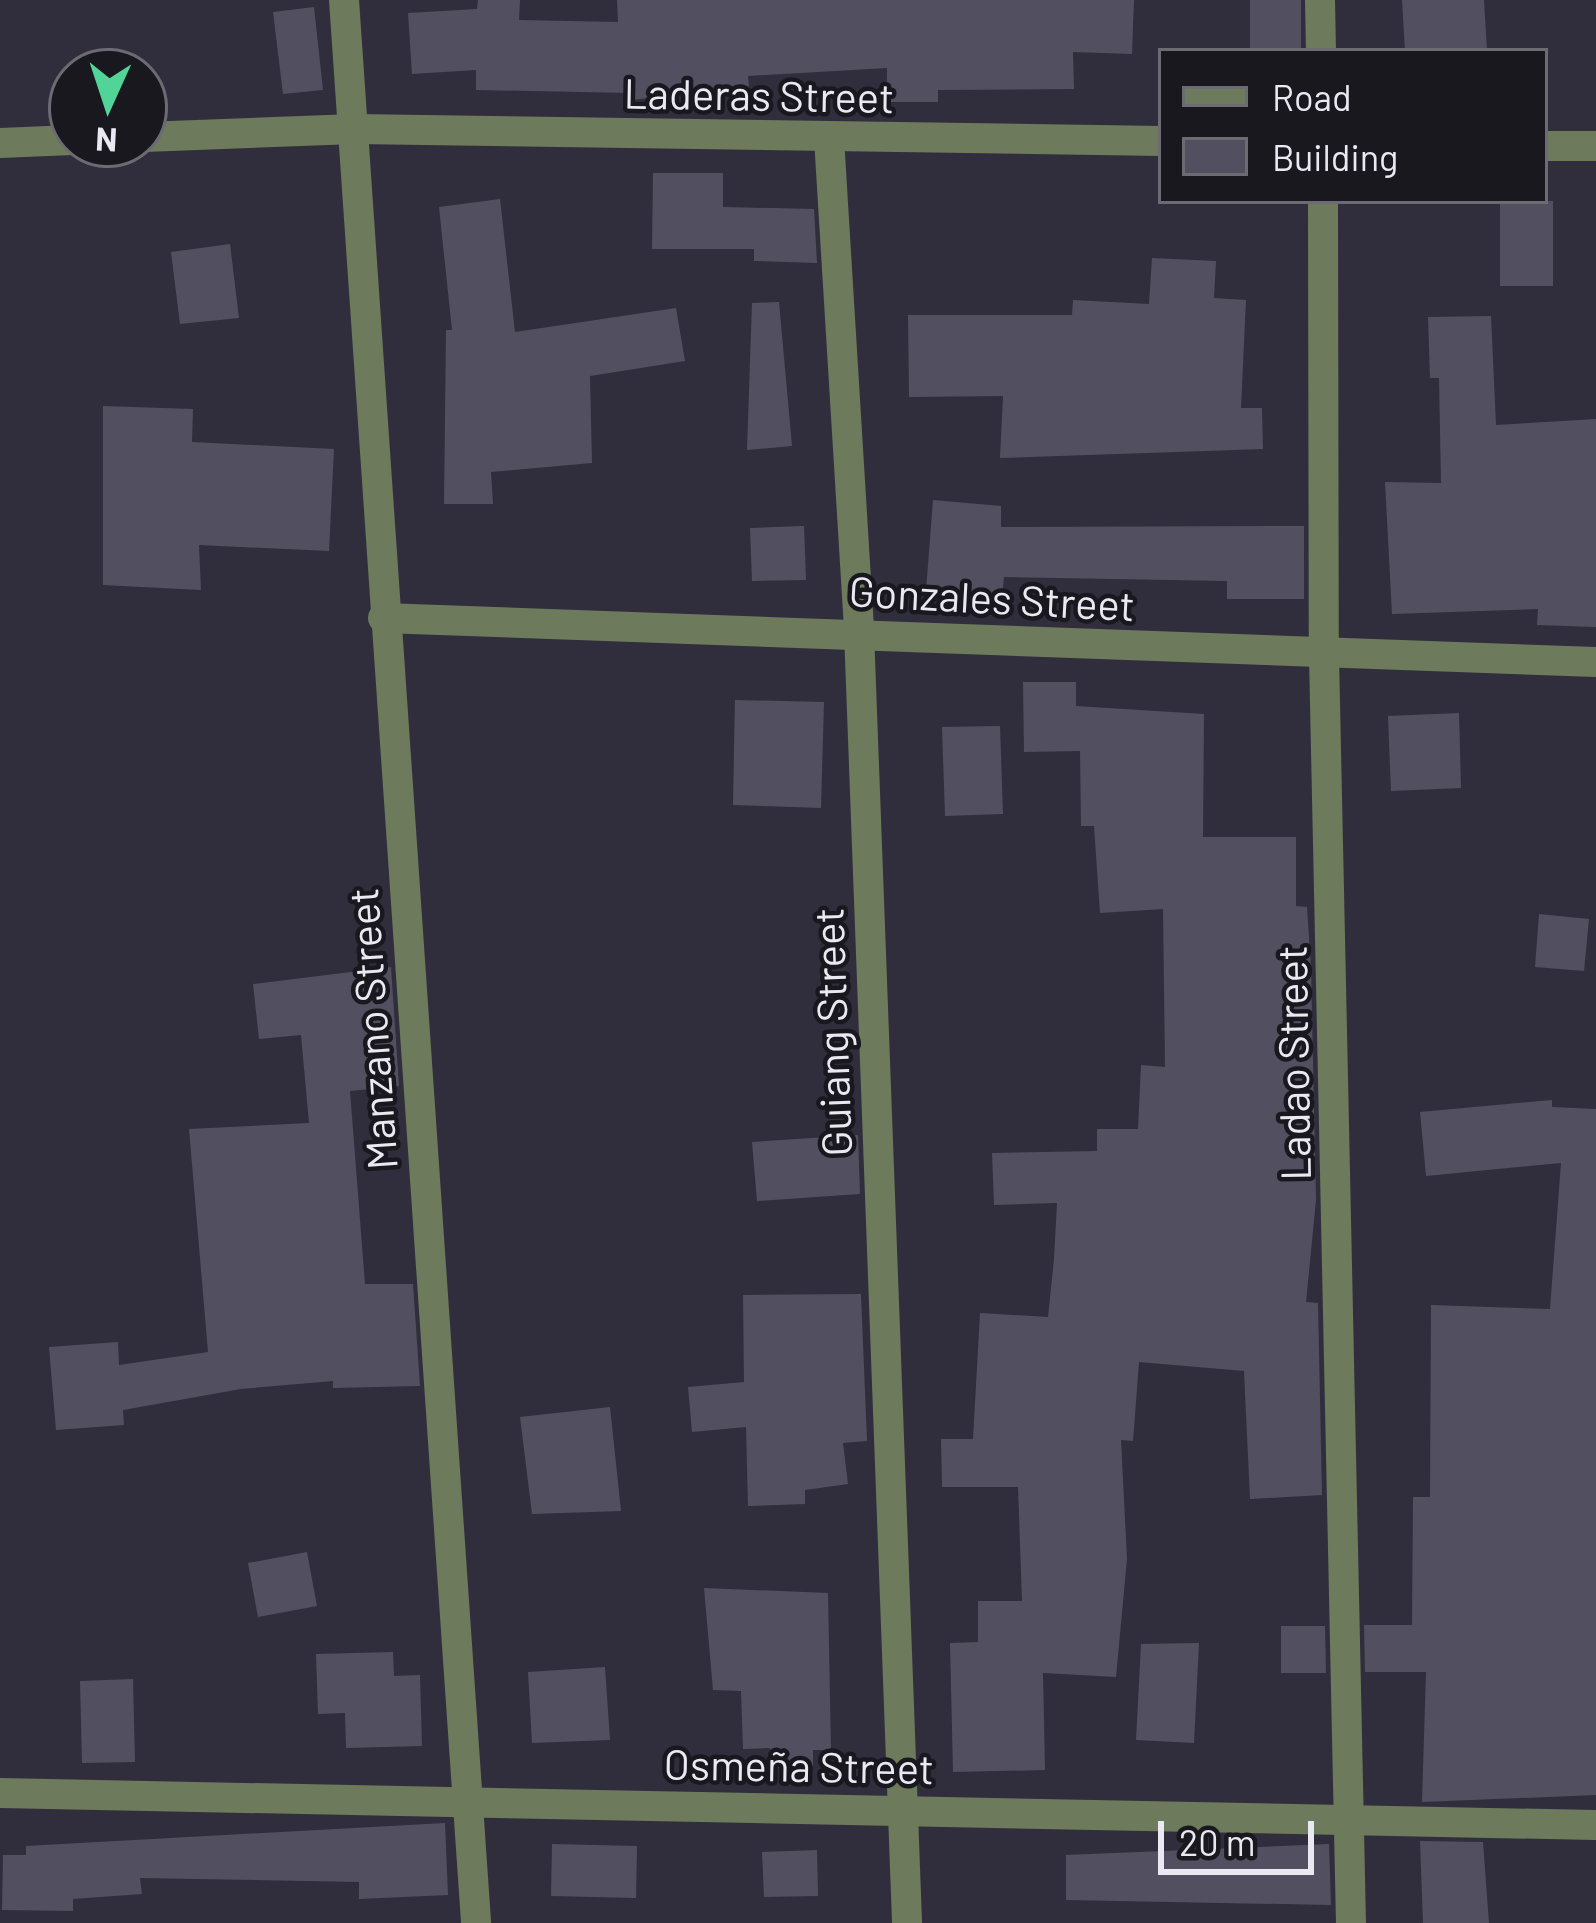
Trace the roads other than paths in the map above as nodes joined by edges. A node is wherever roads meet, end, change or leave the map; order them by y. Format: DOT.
graph roads {
  1 [pos="344,0"];
  2 [pos="1320,0"];
  3 [pos="1321,48"];
  4 [pos="355,129"];
  5 [pos="168,136"];
  6 [pos="829,138"];
  7 [pos="48,141"];
  8 [pos="1158,141"];
  9 [pos="0,143"];
  10 [pos="1548,146"];
  11 [pos="1596,146"];
  12 [pos="1323,204"];
  13 [pos="383,618"];
  14 [pos="859,631"];
  15 [pos="1324,656"];
  16 [pos="1596,662"];
  17 [pos="0,1793"];
  18 [pos="468,1798"];
  19 [pos="902,1811"];
  20 [pos="1354,1815"];
  21 [pos="1596,1825"];
  22 [pos="476,1923"];
  23 [pos="907,1923"];
  24 [pos="1351,1923"];
  1 -- 4 [label="street, Manzano Street"];
  2 -- 3 [label="street"];
  4 -- 5 [label="street, Laderas Street"];
  4 -- 6 [label="street, Laderas Street"];
  4 -- 13 [label="street, Manzano Street"];
  6 -- 8 [label="street, Laderas Street"];
  6 -- 14 [label="street, Guiang Street"];
  7 -- 9 [label="street"];
  10 -- 11 [label="street"];
  12 -- 15 [label="street, Ladao Street"];
  13 -- 14 [label="street, Gonzales Street"];
  13 -- 18 [label="street, Manzano Street"];
  14 -- 15 [label="street, Gonzales Street"];
  14 -- 19 [label="street, Guiang Street"];
  15 -- 16 [label="street, Gonzales Street"];
  15 -- 20 [label="street, Ladao Street"];
  17 -- 18 [label="street, Osmeña Street"];
  18 -- 19 [label="street, Osmeña Street"];
  18 -- 22 [label="street, Manzano Street"];
  19 -- 20 [label="street, Osmeña Street"];
  19 -- 23 [label="street, Guiang Street"];
  20 -- 21 [label="street, Osmeña Street"];
  20 -- 24 [label="street, Ladao Street"];
}
